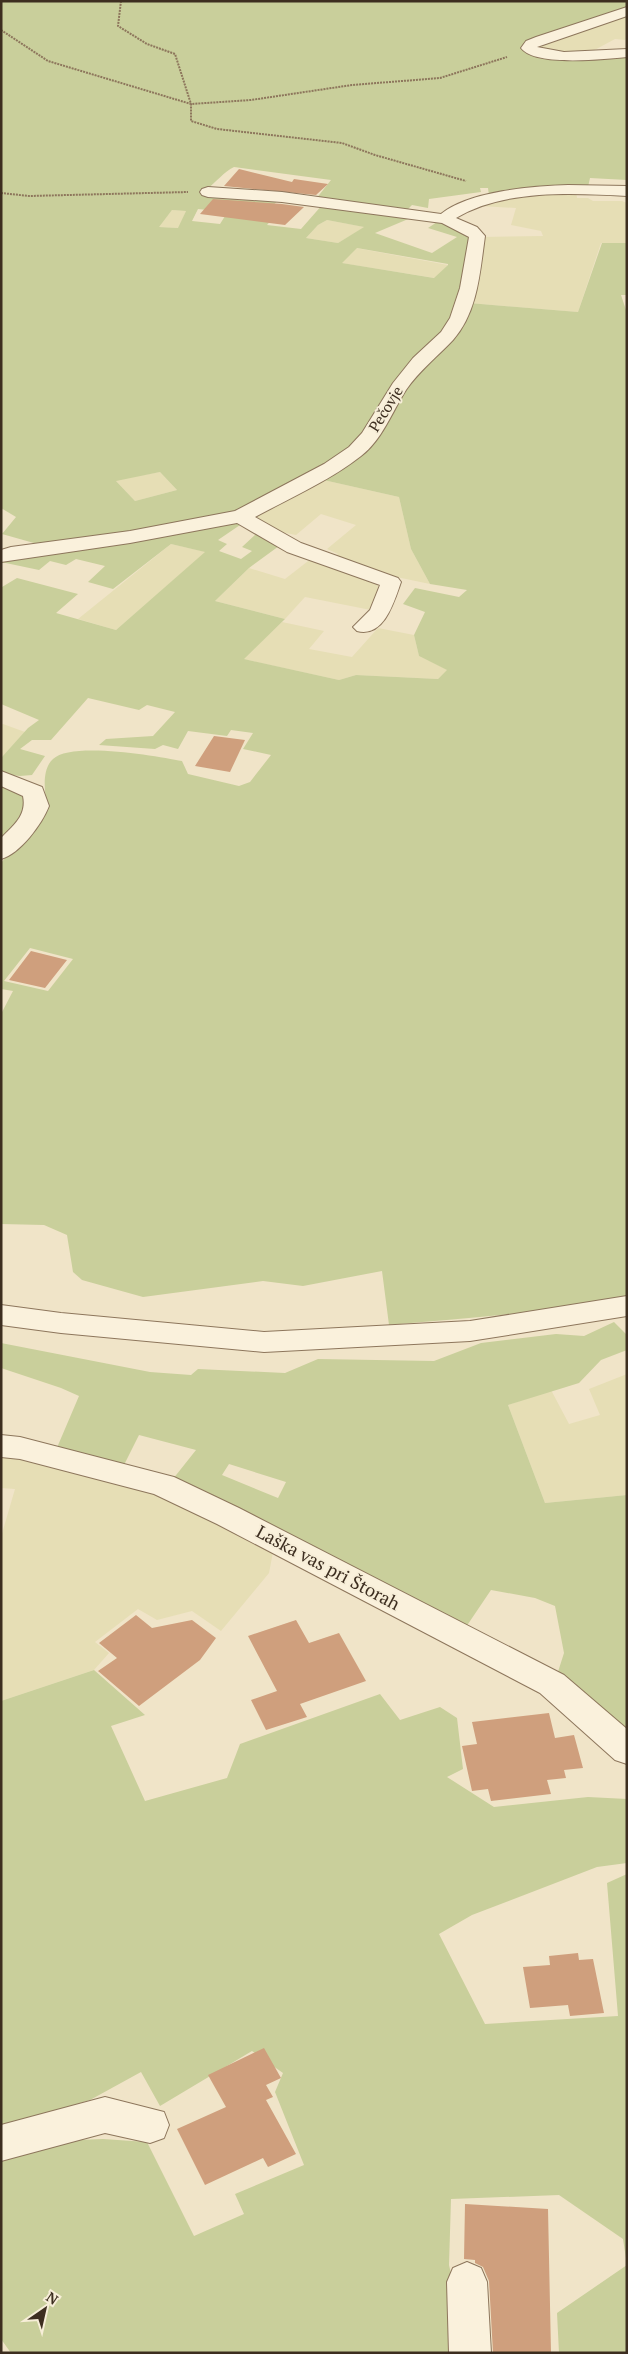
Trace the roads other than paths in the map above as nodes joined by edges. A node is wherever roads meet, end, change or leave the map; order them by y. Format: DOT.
graph roads {
  1 [pos="627,11"];
  2 [pos="627,53"];
  3 [pos="627,191"];
  4 [pos="208,192"];
  5 [pos="445,219"];
  6 [pos="241,516"];
  7 [pos="1,556"];
  8 [pos="364,627"];
  9 [pos="1,778"];
  10 [pos="1,852"];
  11 [pos="627,1306"];
  12 [pos="1,1315"];
  13 [pos="1,1446"];
  14 [pos="627,1750"];
  15 [pos="150,2125"];
  16 [pos="1,2143"];
  17 [pos="467,2282"];
  18 [pos="470,2353"];
  1 -- 2 [label="street"];
  3 -- 5 [label="street"];
  4 -- 5 [label="street"];
  5 -- 6 [label="street, Pečovje"];
  6 -- 7 [label="street, Pečovje"];
  6 -- 8 [label="street"];
  9 -- 10 [label="street"];
  11 -- 12 [label="street"];
  13 -- 14 [label="street, Laška vas pri Štorah"];
  15 -- 16 [label="street"];
  17 -- 18 [label="street"];
}
